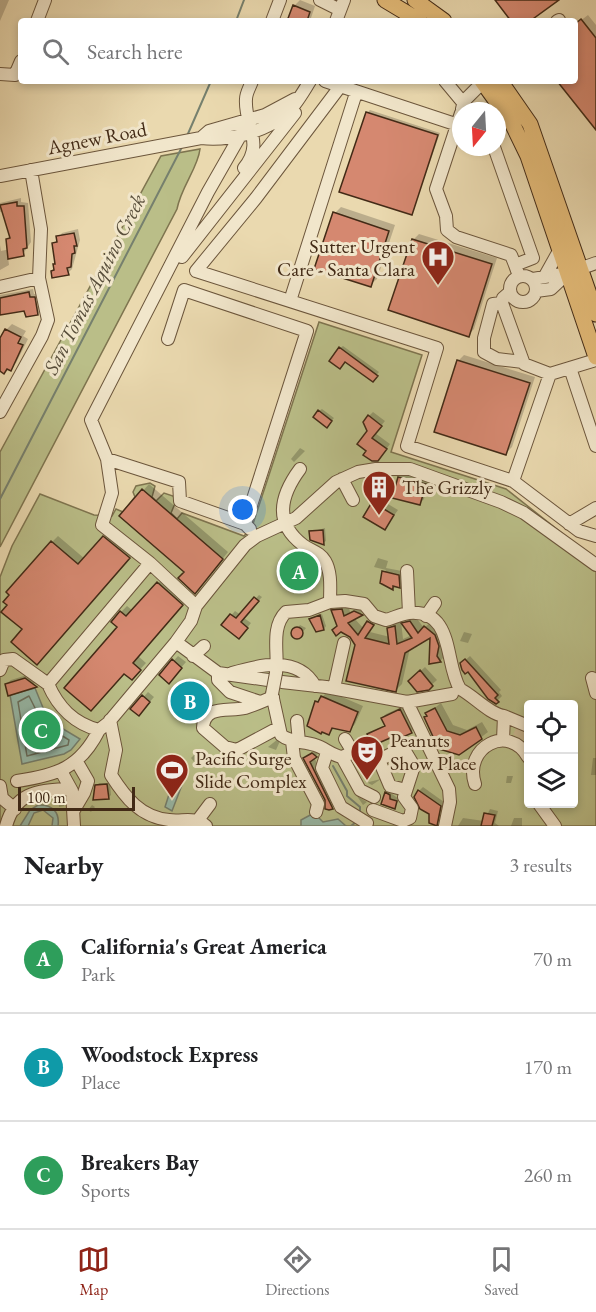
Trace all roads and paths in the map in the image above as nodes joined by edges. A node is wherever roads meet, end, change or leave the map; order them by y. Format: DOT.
graph roads {
  1 [pos="45,0"];
  2 [pos="280,0"];
  3 [pos="320,0"];
  4 [pos="385,0"];
  5 [pos="415,0"];
  6 [pos="340,10"];
  7 [pos="38,18"];
  8 [pos="273,18"];
  9 [pos="415,18"];
  10 [pos="440,18"];
  11 [pos="18,68"];
  12 [pos="0,74"];
  13 [pos="251,84"];
  14 [pos="447,84"];
  15 [pos="482,84"];
  16 [pos="484,84"];
  17 [pos="502,84"];
  18 [pos="306,87"];
  19 [pos="347,88"];
  20 [pos="457,102"];
  21 [pos="470,102"];
  22 [pos="452,110"];
  23 [pos="248,130"];
  24 [pos="201,138"];
  25 [pos="218,140"];
  26 [pos="452,143"];
  27 [pos="497,156"];
  28 [pos="227,162"];
  29 [pos="31,170"];
  30 [pos="0,176"];
  31 [pos="212,219"];
  32 [pos="560,249"];
  33 [pos="596,263"];
  34 [pos="517,271"];
  35 [pos="574,271"];
  36 [pos="545,276"];
  37 [pos="166,277"];
  38 [pos="39,278"];
  39 [pos="535,285"];
  40 [pos="0,287"];
  41 [pos="551,289"];
  42 [pos="506,298"];
  43 [pos="576,298"];
  44 [pos="290,301"];
  45 [pos="596,314"];
  46 [pos="168,339"];
  47 [pos="596,358"];
  48 [pos="523,362"];
  49 [pos="570,368"];
  50 [pos="550,374"];
  51 [pos="0,412"];
  52 [pos="596,446"];
  53 [pos="107,459"];
  54 [pos="300,469"];
  55 [pos="342,479"];
  56 [pos="513,481"];
  57 [pos="353,500"];
  58 [pos="596,508"];
  59 [pos="245,524"];
  60 [pos="285,524"];
  61 [pos="569,524"];
  62 [pos="257,536"];
  63 [pos="596,536"];
  64 [pos="150,563"];
  65 [pos="596,565"];
  66 [pos="407,571"];
  67 [pos="330,602"];
  68 [pos="435,603"];
  69 [pos="196,606"];
  70 [pos="409,613"];
  71 [pos="426,616"];
  72 [pos="176,642"];
  73 [pos="344,644"];
  74 [pos="204,646"];
  75 [pos="193,656"];
  76 [pos="0,670"];
  77 [pos="224,673"];
  78 [pos="274,673"];
  79 [pos="592,678"];
  80 [pos="48,684"];
  81 [pos="315,686"];
  82 [pos="334,688"];
  83 [pos="596,693"];
  84 [pos="452,694"];
  85 [pos="272,695"];
  86 [pos="260,702"];
  87 [pos="407,702"];
  88 [pos="110,720"];
  89 [pos="297,721"];
  90 [pos="508,724"];
  91 [pos="524,726"];
  92 [pos="278,728"];
  93 [pos="97,734"];
  94 [pos="345,739"];
  95 [pos="502,740"];
  96 [pos="296,741"];
  97 [pos="327,752"];
  98 [pos="352,752"];
  99 [pos="526,754"];
  100 [pos="379,760"];
  101 [pos="77,762"];
  102 [pos="61,771"];
  103 [pos="111,775"];
  104 [pos="88,779"];
  105 [pos="17,781"];
  106 [pos="475,784"];
  107 [pos="0,786"];
  108 [pos="390,786"];
  109 [pos="65,789"];
  110 [pos="406,790"];
  111 [pos="374,796"];
  112 [pos="210,804"];
  113 [pos="542,808"];
  114 [pos="15,810"];
  115 [pos="373,810"];
  116 [pos="74,811"];
  117 [pos="316,812"];
  118 [pos="362,821"];
  119 [pos="392,822"];
  120 [pos="202,823"];
  121 [pos="6,826"];
  122 [pos="74,826"];
  123 [pos="445,826"];
  124 [pos="555,826"];
  1 -- 7 [label="street"];
  2 -- 8 [label="street"];
  3 -- 6 [label="street"];
  4 -- 9 [label="main road"];
  5 -- 10 [label="main road"];
  11 -- 12 [label="street"];
  13 -- 23 [label="street"];
  14 -- 20 [label="street"];
  15 -- 21 [label="street"];
  16 -- 32 [label="main road"];
  17 -- 35 [label="main road"];
  18 -- 23 [label="street, Agnew Road"];
  18 -- 31 [label="street"];
  19 -- 22 [label="street"];
  19 -- 44 [label="street"];
  19 -- 44 [label="street"];
  23 -- 24 [label="street, Agnew Road"];
  23 -- 25 [label="street, Agnew Road"];
  23 -- 28 [label="street"];
  23 -- 31 [label="street"];
  24 -- 25 [label="street, Agnew Road"];
  24 -- 29 [label="street, Agnew Road"];
  25 -- 28 [label="street"];
  26 -- 34 [label="street"];
  27 -- 34 [label="street"];
  28 -- 37 [label="street"];
  29 -- 30 [label="street, Agnew Road"];
  29 -- 38 [label="street"];
  31 -- 37 [label="street"];
  32 -- 35 [label="main road"];
  32 -- 36 [label="street"];
  33 -- 35 [label="street"];
  34 -- 39 [label="street"];
  34 -- 42 [label="street"];
  35 -- 36 [label="street"];
  35 -- 41 [label="street"];
  35 -- 43 [label="main road"];
  35 -- 45 [label="main road"];
  36 -- 39 [label="street"];
  37 -- 53 [label="street"];
  38 -- 40 [label="street"];
  38 -- 51 [label="street"];
  39 -- 41 [label="street"];
  39 -- 42 [label="street"];
  41 -- 43 [label="street"];
  42 -- 48 [label="street"];
  42 -- 48 [label="street"];
  43 -- 47 [label="main road"];
  44 -- 56 [label="street"];
  46 -- 59 [label="street"];
  47 -- 49 [label="street"];
  48 -- 50 [label="street"];
  49 -- 50 [label="street"];
  49 -- 52 [label="street"];
  50 -- 56 [label="street"];
  53 -- 59 [label="street"];
  53 -- 64 [label="street"];
  54 -- 60 [label="street"];
  55 -- 57 [label="street"];
  55 -- 60 [label="street"];
  55 -- 65 [label="street"];
  56 -- 61 [label="street"];
  58 -- 61 [label="street"];
  59 -- 62 [label="street"];
  60 -- 62 [label="street"];
  60 -- 67 [label="street"];
  61 -- 63 [label="street"];
  62 -- 69 [label="street"];
  64 -- 69 [label="street"];
  64 -- 80 [label="street"];
  66 -- 70 [label="street"];
  67 -- 70 [label="street"];
  67 -- 78 [label="street"];
  68 -- 71 [label="street"];
  69 -- 72 [label="street"];
  70 -- 71 [label="street"];
  71 -- 90 [label="street"];
  72 -- 75 [label="street"];
  72 -- 88 [label="street"];
  73 -- 82 [label="street"];
  74 -- 75 [label="street"];
  75 -- 77 [label="street"];
  76 -- 80 [label="street"];
  77 -- 78 [label="street"];
  77 -- 86 [label="street"];
  78 -- 81 [label="street"];
  78 -- 81 [label="street"];
  78 -- 85 [label="street, bridge"];
  79 -- 83 [label="street"];
  80 -- 93 [label="street"];
  81 -- 82 [label="street"];
  82 -- 87 [label="street"];
  84 -- 87 [label="street"];
  85 -- 86 [label="street"];
  85 -- 92 [label="street"];
  86 -- 92 [label="street"];
  87 -- 123 [label="street"];
  88 -- 93 [label="street"];
  88 -- 103 [label="street"];
  89 -- 96 [label="street"];
  90 -- 91 [label="street"];
  90 -- 95 [label="street"];
  92 -- 96 [label="street"];
  93 -- 101 [label="street"];
  94 -- 98 [label="street"];
  95 -- 99 [label="street"];
  95 -- 106 [label="street"];
  96 -- 97 [label="street"];
  96 -- 117 [label="street"];
  97 -- 98 [label="street"];
  97 -- 118 [label="street"];
  98 -- 100 [label="street"];
  98 -- 111 [label="street"];
  100 -- 108 [label="street"];
  100 -- 110 [label="street"];
  101 -- 102 [label="street"];
  101 -- 104 [label="street"];
  102 -- 105 [label="street"];
  102 -- 116 [label="street"];
  103 -- 104 [label="street"];
  103 -- 120 [label="street"];
  104 -- 116 [label="street"];
  107 -- 114 [label="street"];
  108 -- 110 [label="street"];
  108 -- 111 [label="street"];
  109 -- 114 [label="street"];
  110 -- 119 [label="street"];
  111 -- 115 [label="street"];
  112 -- 120 [label="street"];
  113 -- 124 [label="street"];
  114 -- 121 [label="street"];
  115 -- 118 [label="street"];
  115 -- 119 [label="street"];
  116 -- 122 [label="street"];
}
